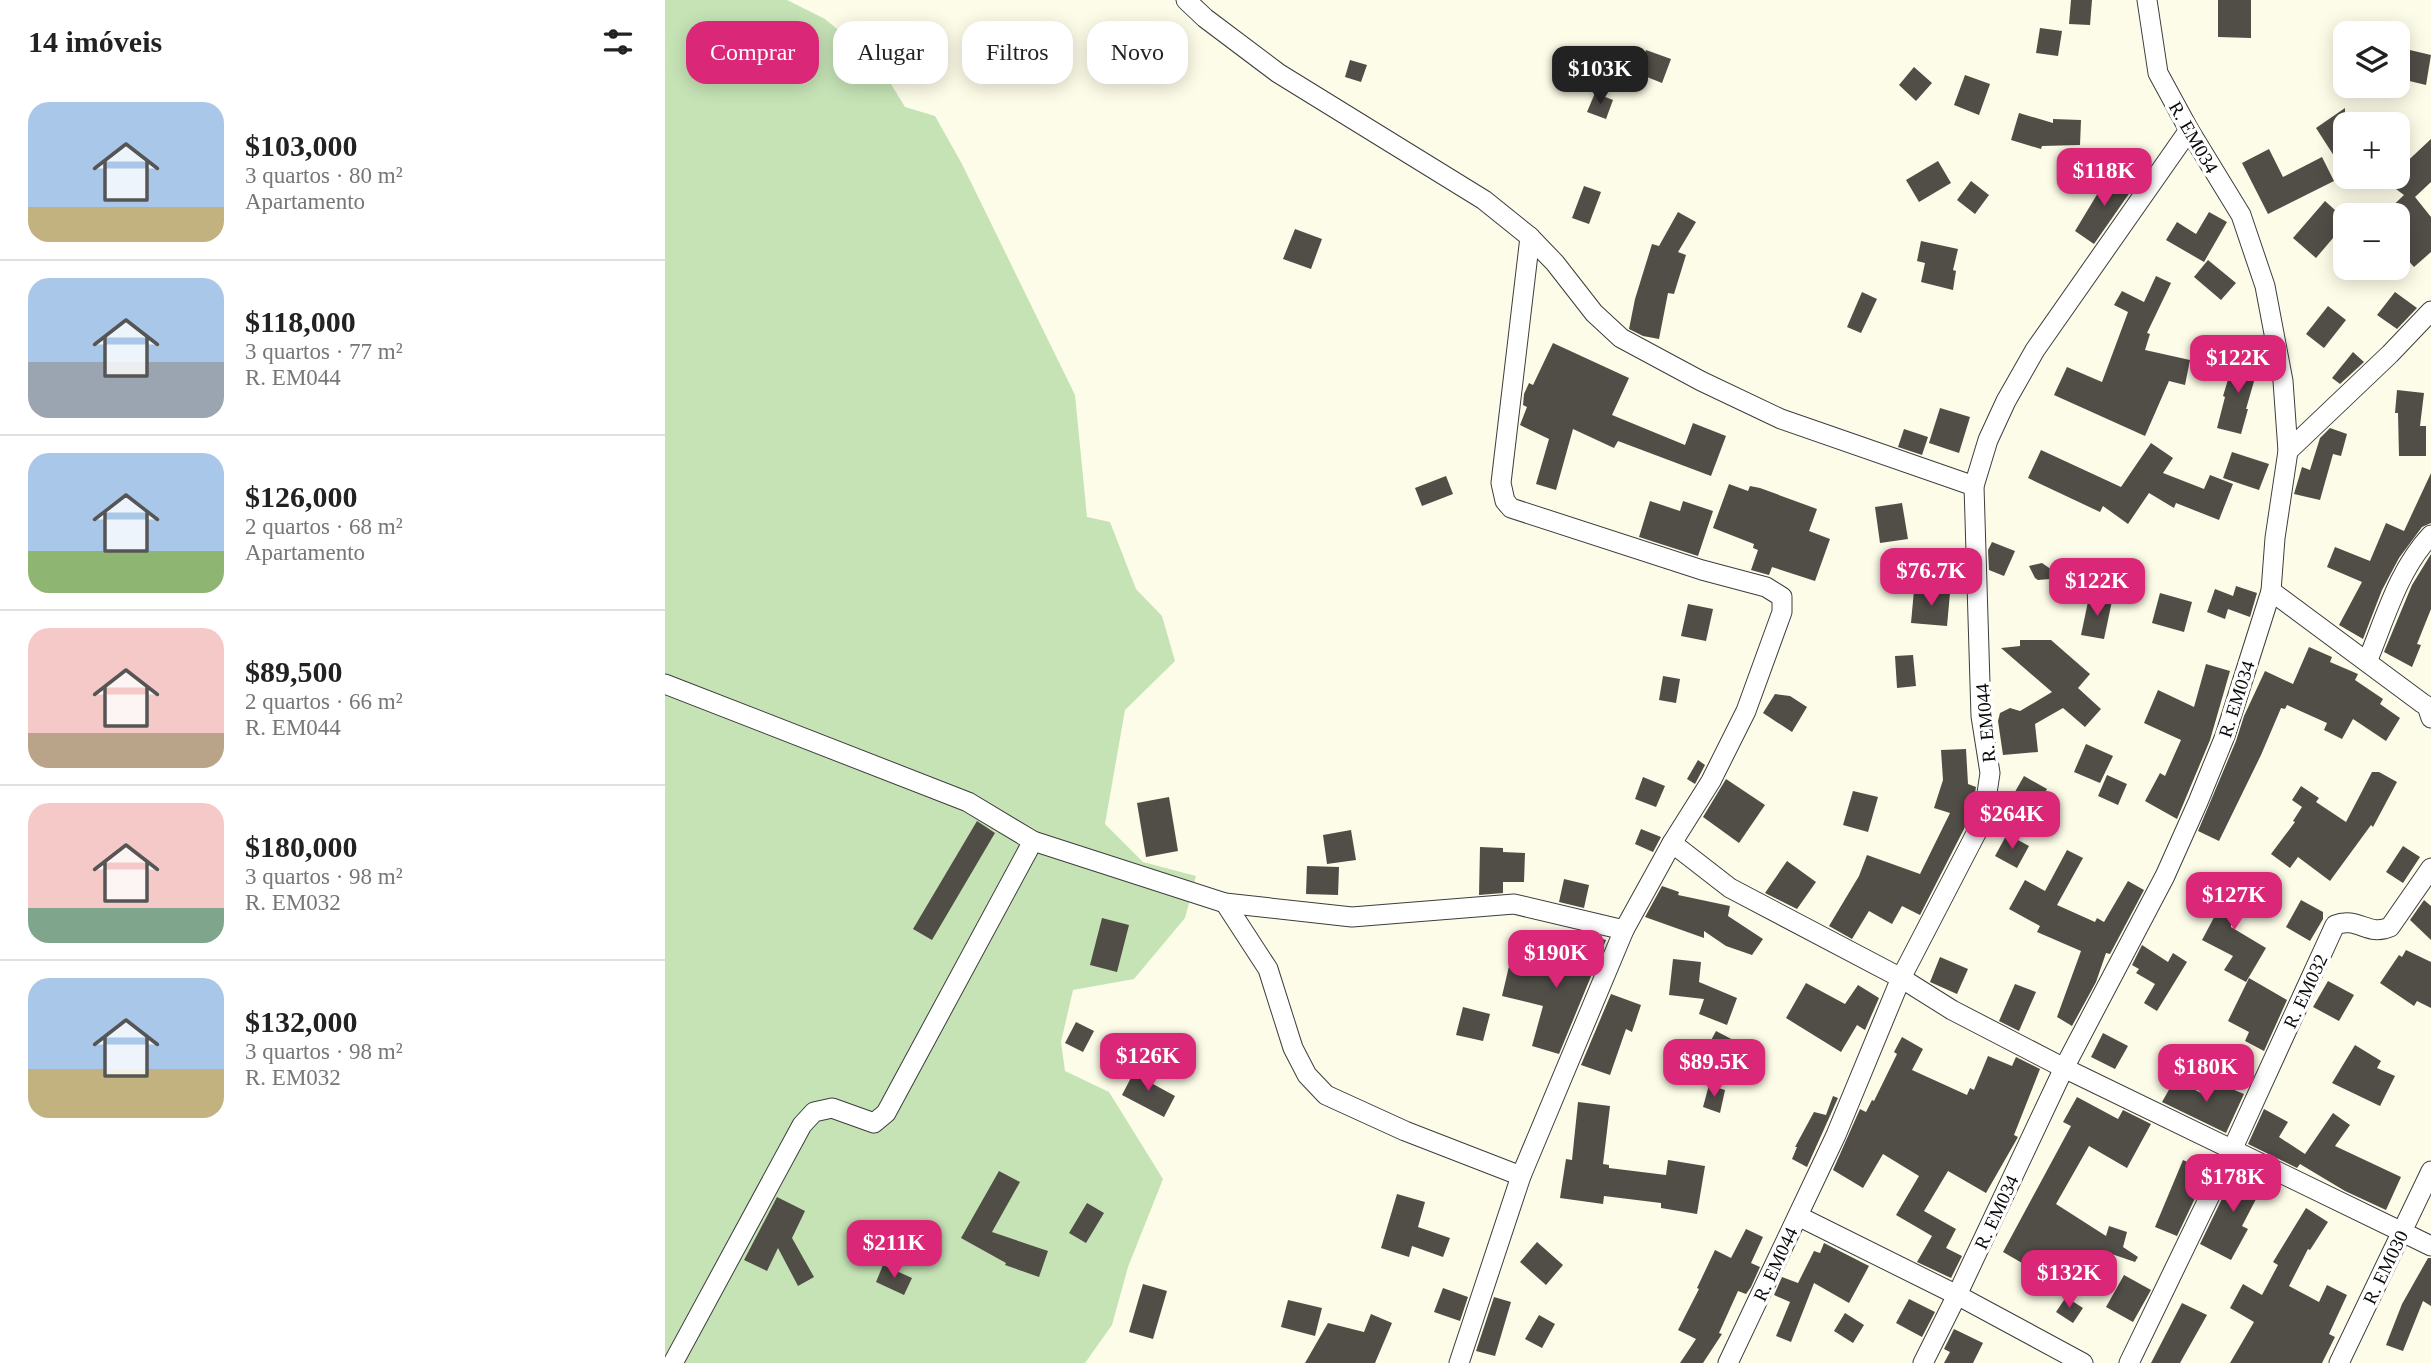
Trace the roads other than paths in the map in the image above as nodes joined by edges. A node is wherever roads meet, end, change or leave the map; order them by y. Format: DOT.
graph roads {
  1 [pos="1186,0"];
  2 [pos="2147,0"];
  3 [pos="2189,130"];
  4 [pos="1530,237"];
  5 [pos="2431,311"];
  6 [pos="2288,451"];
  7 [pos="1974,486"];
  8 [pos="2431,535"];
  9 [pos="2271,592"];
  10 [pos="2367,663"];
  11 [pos="665,684"];
  12 [pos="2431,718"];
  13 [pos="1033,841"];
  14 [pos="1672,843"];
  15 [pos="2431,868"];
  16 [pos="1226,903"];
  17 [pos="1624,930"];
  18 [pos="1901,978"];
  19 [pos="2064,1068"];
  20 [pos="2232,1150"];
  21 [pos="2431,1171"];
  22 [pos="1521,1177"];
  23 [pos="1798,1216"];
  24 [pos="2402,1232"];
  25 [pos="2431,1246"];
  26 [pos="1957,1295"];
  27 [pos="673,1363"];
  28 [pos="1459,1363"];
  29 [pos="1728,1363"];
  30 [pos="1923,1363"];
  31 [pos="2083,1363"];
  32 [pos="2129,1363"];
  33 [pos="2339,1363"];
  1 -- 4 [label="street"];
  2 -- 3 [label="street, R. EM034"];
  3 -- 6 [label="street, R. EM034"];
  3 -- 7 [label="street, R. EM044"];
  4 -- 7 [label="street"];
  4 -- 14 [label="street"];
  5 -- 6 [label="street"];
  6 -- 9 [label="street, R. EM034"];
  7 -- 18 [label="street, R. EM044"];
  8 -- 10 [label="street"];
  9 -- 10 [label="street"];
  9 -- 19 [label="street, R. EM034"];
  10 -- 12 [label="street"];
  11 -- 13 [label="street"];
  13 -- 16 [label="street"];
  13 -- 27 [label="street"];
  14 -- 17 [label="street"];
  14 -- 18 [label="street"];
  15 -- 20 [label="street, R. EM032"];
  16 -- 17 [label="street"];
  16 -- 22 [label="street"];
  17 -- 22 [label="street"];
  18 -- 19 [label="street"];
  18 -- 23 [label="street, R. EM044"];
  19 -- 20 [label="street"];
  19 -- 26 [label="street, R. EM034"];
  20 -- 24 [label="street"];
  20 -- 32 [label="street, R. EM032"];
  21 -- 24 [label="street, R. EM030"];
  22 -- 28 [label="street"];
  23 -- 26 [label="street"];
  23 -- 29 [label="street, R. EM044"];
  24 -- 25 [label="street"];
  24 -- 33 [label="street, R. EM030"];
  26 -- 30 [label="street, R. EM034"];
  26 -- 31 [label="street"];
}
